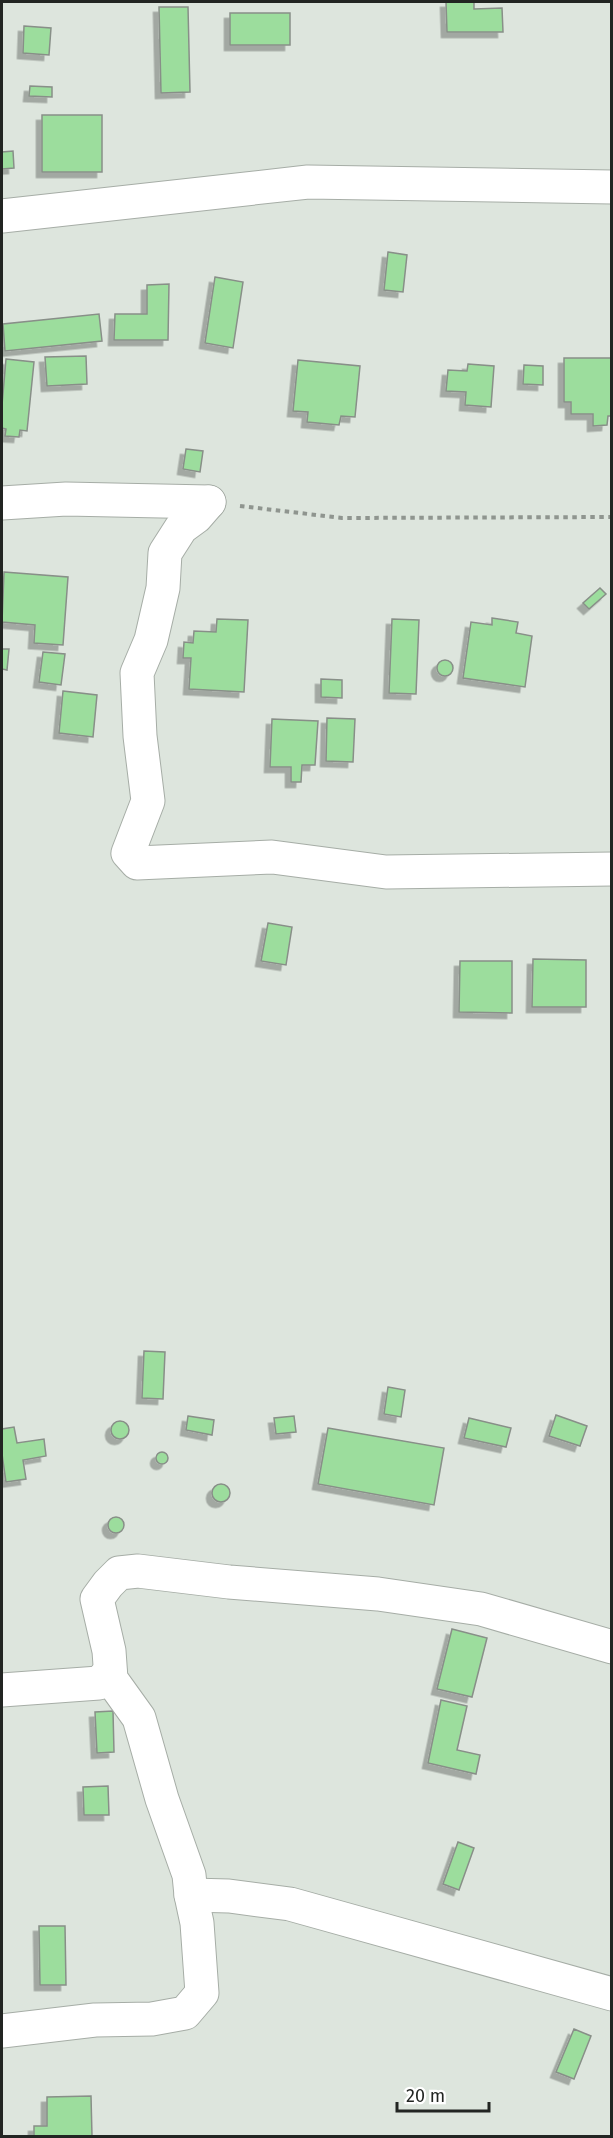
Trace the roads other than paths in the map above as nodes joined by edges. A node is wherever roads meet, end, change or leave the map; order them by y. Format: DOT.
graph roads {
  1 [pos="612,187"];
  2 [pos="2,216"];
  3 [pos="2,503"];
  4 [pos="612,869"];
  5 [pos="612,1647"];
  6 [pos="110,1672"];
  7 [pos="2,1690"];
  8 [pos="194,1909"];
  9 [pos="612,1995"];
  10 [pos="2,2031"];
  1 -- 2 [label="street"];
  3 -- 4 [label="street"];
  5 -- 6 [label="street"];
  6 -- 7 [label="street"];
  6 -- 8 [label="street"];
  8 -- 9 [label="street"];
  8 -- 10 [label="street"];
}
